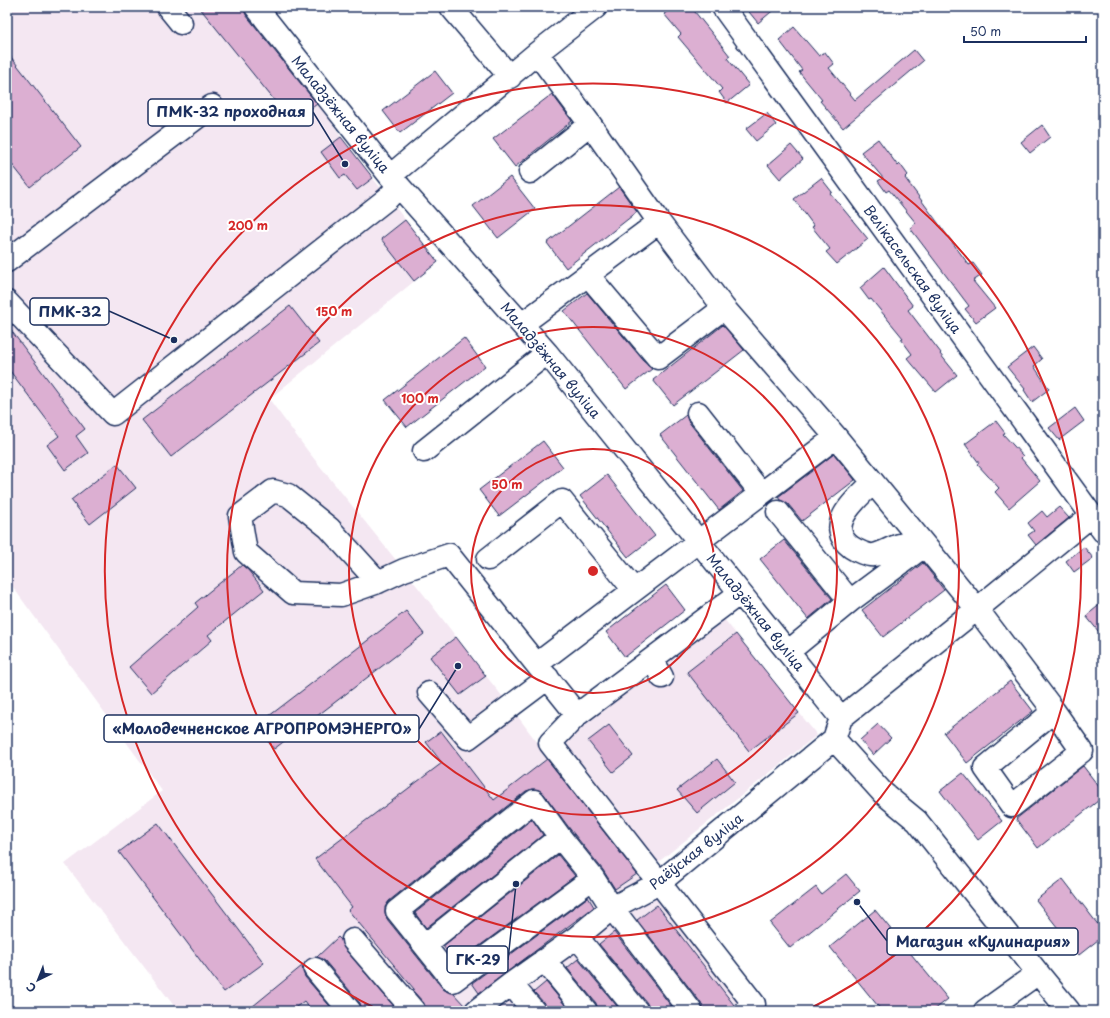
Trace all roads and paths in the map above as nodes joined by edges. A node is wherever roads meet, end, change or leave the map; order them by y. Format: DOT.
graph roads {
  1 [pos="256,7"];
  2 [pos="451,7"];
  3 [pos="596,7"];
  4 [pos="723,7"];
  5 [pos="537,53"];
  6 [pos="510,77"];
  7 [pos="212,106"];
  8 [pos="590,124"];
  9 [pos="530,172"];
  10 [pos="395,181"];
  11 [pos="659,222"];
  12 [pos="7,261"];
  13 [pos="588,275"];
  14 [pos="7,302"];
  15 [pos="724,308"];
  16 [pos="522,324"];
  17 [pos="547,353"];
  18 [pos="698,414"];
  19 [pos="836,436"];
  20 [pos="424,451"];
  21 [pos="873,483"];
  22 [pos="761,493"];
  23 [pos="778,512"];
  24 [pos="1098,523"];
  25 [pos="698,541"];
  26 [pos="924,546"];
  27 [pos="488,559"];
  28 [pos="378,582"];
  29 [pos="634,590"];
  30 [pos="740,593"];
  31 [pos="850,601"];
  32 [pos="977,609"];
  33 [pos="789,651"];
  34 [pos="542,671"];
  35 [pos="429,693"];
  36 [pos="1054,711"];
  37 [pos="577,714"];
  38 [pos="842,718"];
  39 [pos="834,739"];
  40 [pos="560,838"];
  41 [pos="593,878"];
  42 [pos="660,883"];
  43 [pos="612,908"];
  44 [pos="577,937"];
  45 [pos="353,940"];
  46 [pos="425,945"];
  47 [pos="544,960"];
  48 [pos="315,970"];
  49 [pos="1038,973"];
  50 [pos="511,984"];
  51 [pos="756,1009"];
  52 [pos="480,1010"];
  53 [pos="350,1011"];
  54 [pos="414,1011"];
  55 [pos="534,1011"];
  56 [pos="586,1011"];
  57 [pos="637,1011"];
  58 [pos="691,1011"];
  59 [pos="985,1011"];
  60 [pos="1069,1011"];
  1 -- 10 [label="street, Маладзёжная вуліца"];
  2 -- 6 [label="street"];
  3 -- 5 [label="street"];
  4 -- 24 [label="street, Велікасельская вуліца"];
  5 -- 6 [label="street"];
  5 -- 8 [label="street"];
  6 -- 10 [label="street"];
  7 -- 12 [label="street"];
  8 -- 9 [label="street"];
  8 -- 11 [label="street"];
  10 -- 14 [label="street"];
  10 -- 16 [label="street, Маладзёжная вуліца"];
  11 -- 13 [label="street"];
  11 -- 15 [label="street"];
  13 -- 15 [label="street"];
  13 -- 16 [label="street"];
  15 -- 19 [label="street"];
  16 -- 17 [label="street, Маладзёжная вуліца"];
  17 -- 20 [label="street"];
  17 -- 25 [label="street, Маладзёжная вуліца"];
  18 -- 22 [label="street"];
  19 -- 21 [label="street"];
  19 -- 22 [label="street"];
  21 -- 26 [label="street"];
  21 -- 26 [label="street"];
  22 -- 25 [label="street"];
  23 -- 31 [label="street"];
  24 -- 32 [label="street"];
  25 -- 29 [label="street"];
  25 -- 30 [label="street, Маладзёжная вуліца"];
  26 -- 31 [label="street"];
  26 -- 32 [label="street"];
  27 -- 29 [label="street"];
  28 -- 28 [label="street"];
  28 -- 34 [label="street"];
  29 -- 34 [label="street"];
  30 -- 33 [label="street, Маладзёжная вуліца"];
  30 -- 37 [label="street"];
  31 -- 33 [label="street"];
  32 -- 36 [label="street"];
  32 -- 38 [label="street"];
  33 -- 38 [label="street, Маладзёжная вуліца"];
  34 -- 35 [label="street"];
  34 -- 37 [label="street"];
  37 -- 42 [label="street"];
  38 -- 39 [label="street, Раёўская вуліца"];
  39 -- 42 [label="street, Раёўская вуліца"];
  39 -- 49 [label="street"];
  40 -- 41 [label="street"];
  40 -- 46 [label="street"];
  40 -- 46 [label="street"];
  41 -- 43 [label="street"];
  41 -- 46 [label="street"];
  42 -- 43 [label="street, Раёўская вуліца"];
  42 -- 51 [label="street"];
  43 -- 44 [label="street, Раёўская вуліца"];
  43 -- 58 [label="street"];
  44 -- 47 [label="street, Раёўская вуліца"];
  44 -- 57 [label="street"];
  45 -- 54 [label="street"];
  47 -- 50 [label="street, Раёўская вуліца"];
  47 -- 56 [label="street"];
  48 -- 53 [label="street"];
  49 -- 59 [label="street"];
  49 -- 60 [label="street"];
  50 -- 52 [label="street, Раёўская вуліца"];
  50 -- 55 [label="street"];
}
